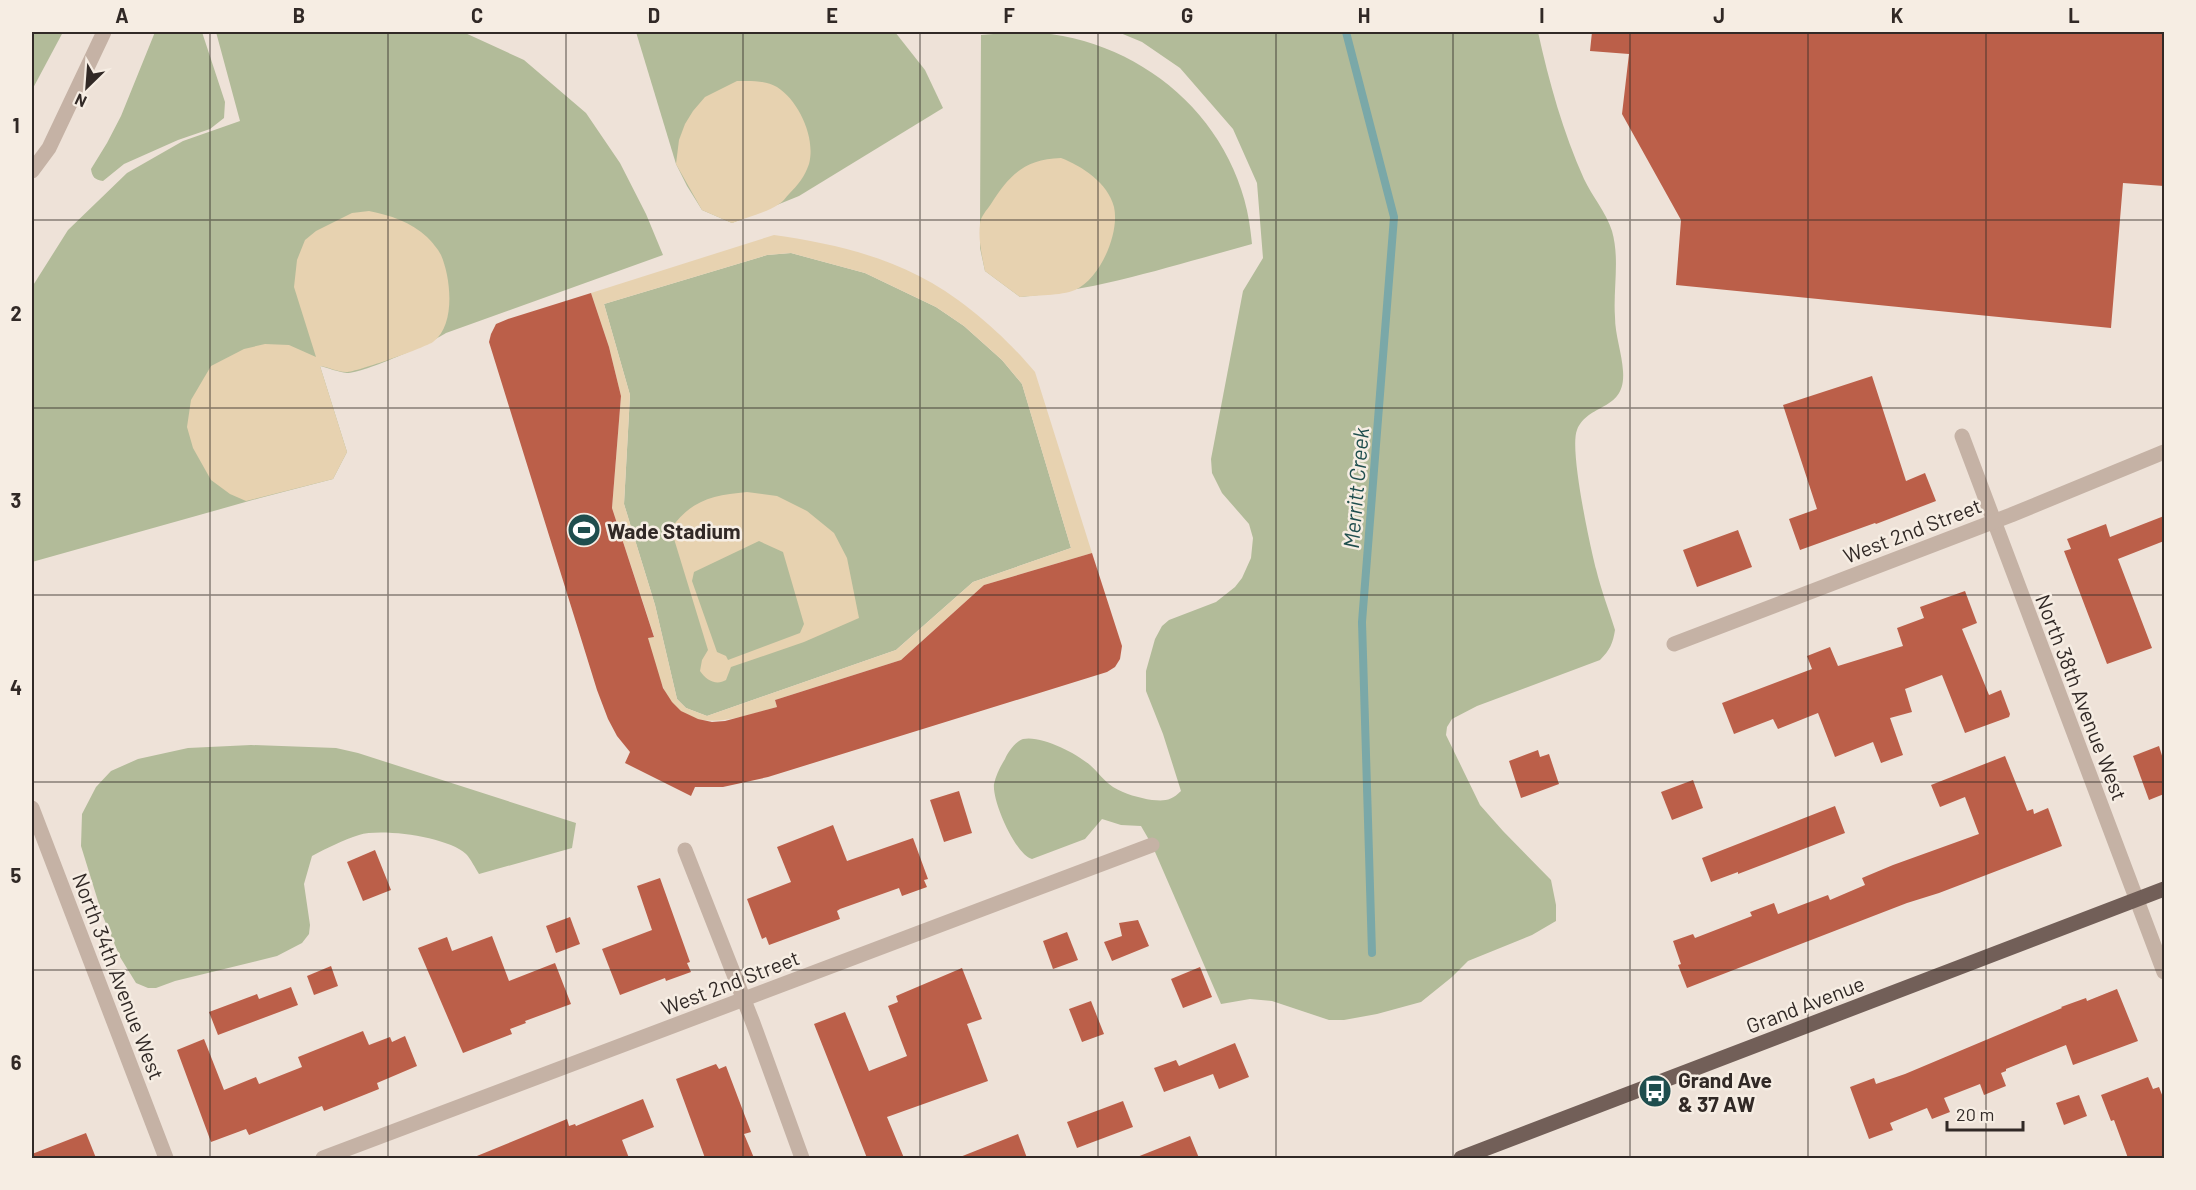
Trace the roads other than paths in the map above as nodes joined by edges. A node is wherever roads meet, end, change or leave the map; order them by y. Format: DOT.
graph roads {
  1 [pos="104,32"];
  2 [pos="32,171"];
  3 [pos="1962,436"];
  4 [pos="2164,452"];
  5 [pos="1992,521"];
  6 [pos="1674,644"];
  7 [pos="32,808"];
  8 [pos="1152,845"];
  9 [pos="684,850"];
  10 [pos="2164,889"];
  11 [pos="2136,900"];
  12 [pos="2164,972"];
  13 [pos="743,1000"];
  14 [pos="166,1158"];
  15 [pos="323,1158"];
  16 [pos="802,1158"];
  17 [pos="1461,1158"];
  1 -- 2 [label="street"];
  3 -- 5 [label="street, North 38th Avenue West"];
  4 -- 5 [label="street, West 2nd Street"];
  5 -- 6 [label="street, West 2nd Street"];
  5 -- 11 [label="street, North 38th Avenue West"];
  7 -- 14 [label="street, North 34th Avenue West"];
  8 -- 13 [label="street, West 2nd Street"];
  9 -- 13 [label="street"];
  10 -- 11 [label="main road, Grand Avenue"];
  11 -- 12 [label="street, North 38th Avenue West"];
  11 -- 17 [label="main road, Grand Avenue"];
  13 -- 15 [label="street, West 2nd Street"];
  13 -- 16 [label="street"];
}
